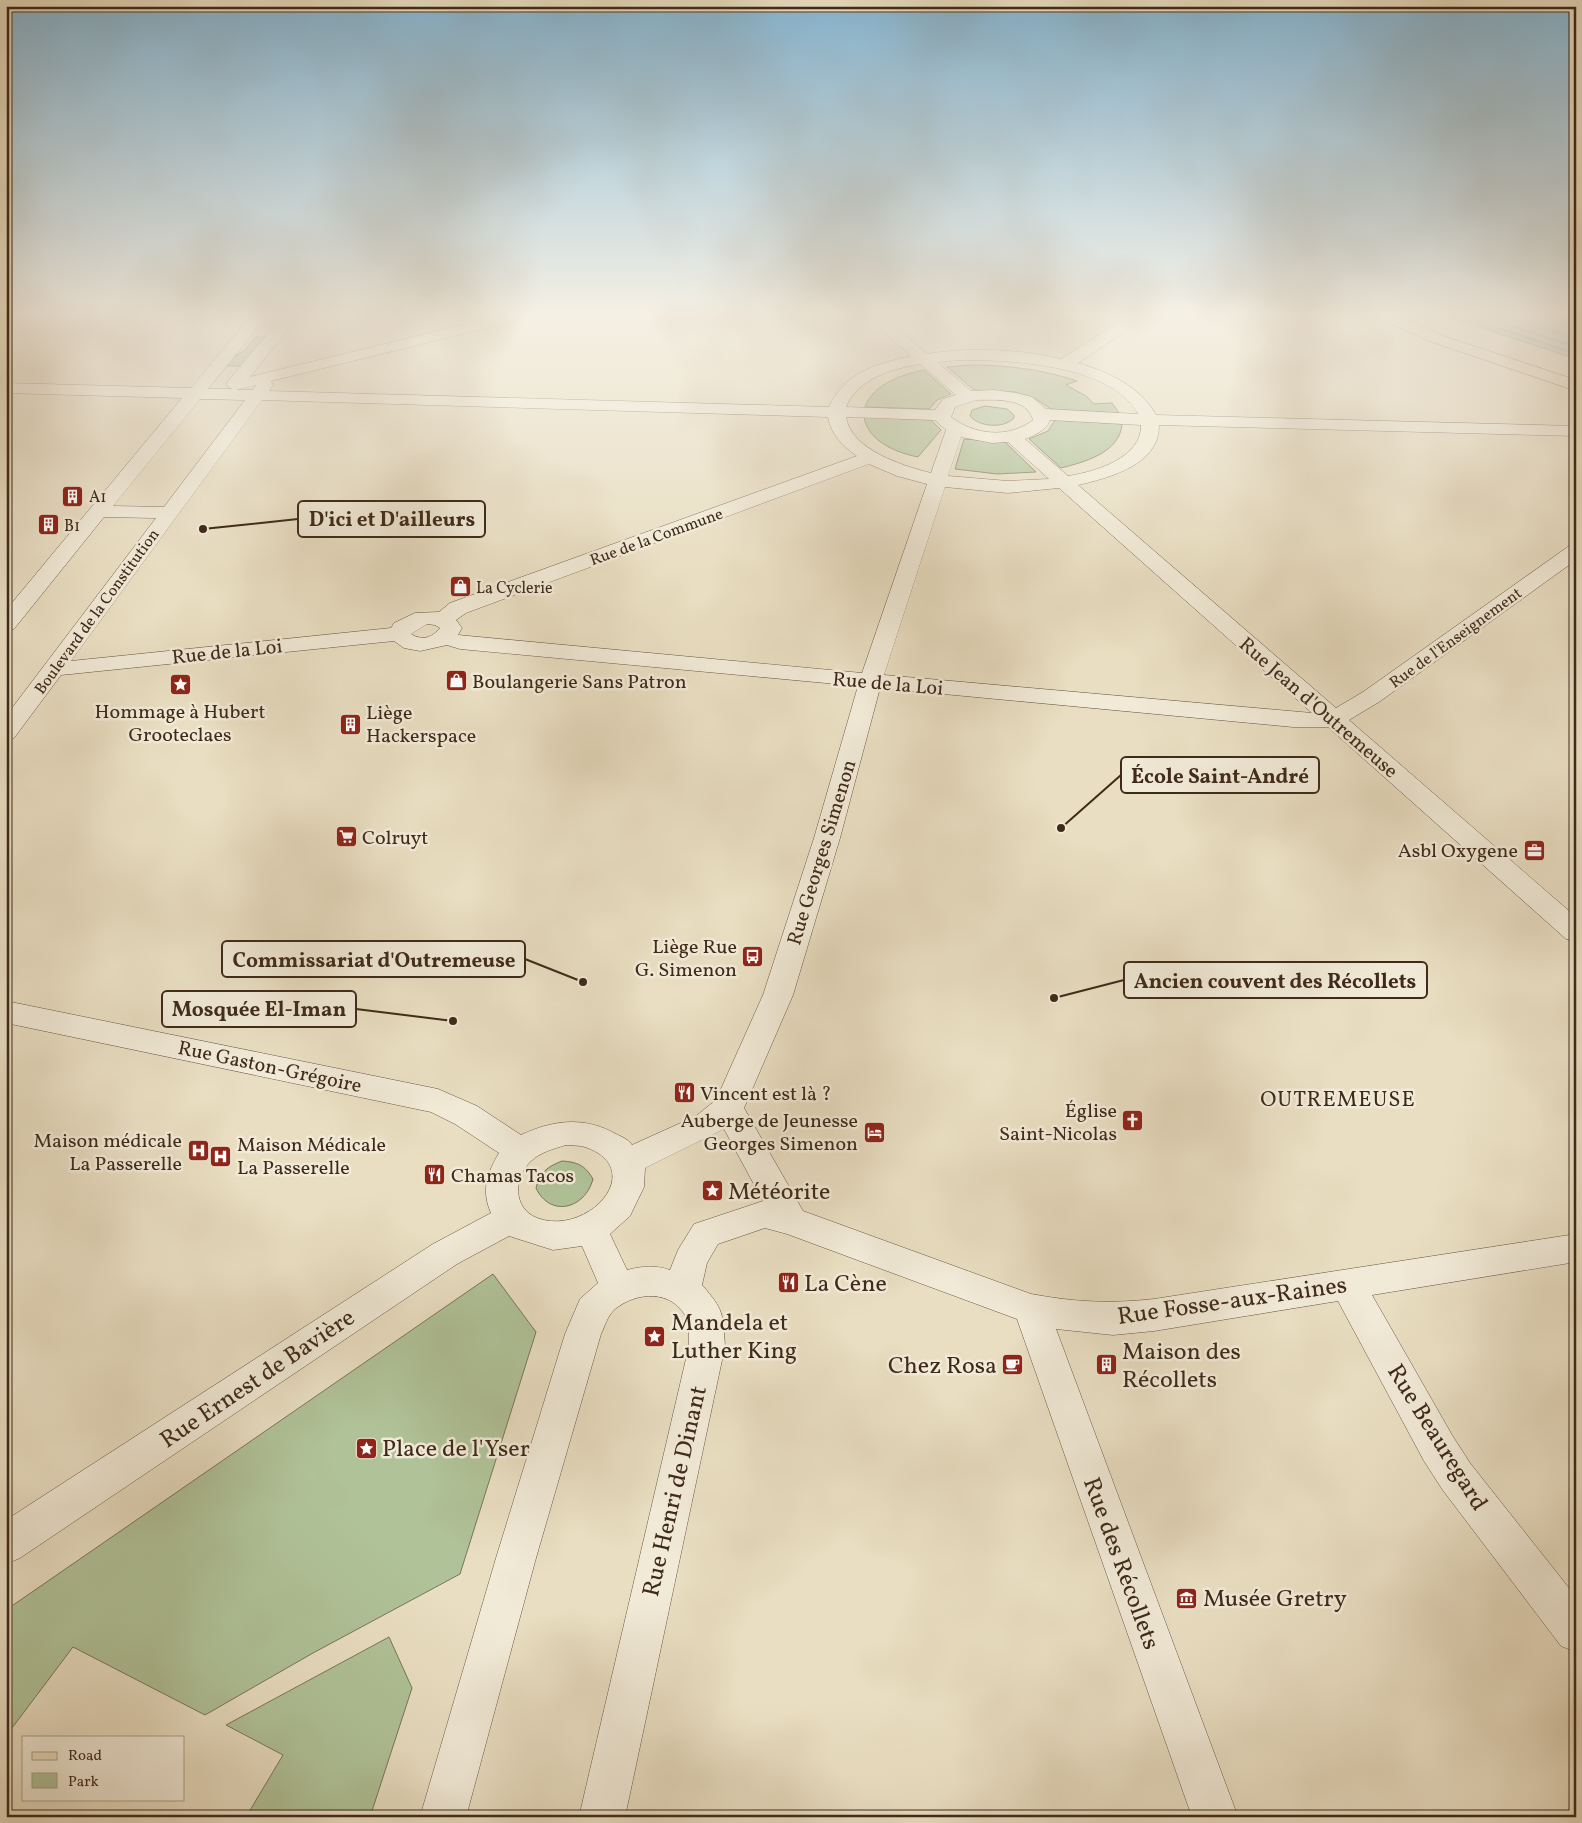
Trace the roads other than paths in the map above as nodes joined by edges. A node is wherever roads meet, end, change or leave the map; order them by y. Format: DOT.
graph roads {
  1 [pos="188,402"];
  2 [pos="251,402"];
  3 [pos="467,402"];
  4 [pos="841,402"];
  5 [pos="952,402"];
  6 [pos="1026,402"];
  7 [pos="1137,402"];
  8 [pos="836,411"];
  9 [pos="1042,414"];
  10 [pos="1150,420"];
  11 [pos="949,422"];
  12 [pos="1576,431"];
  13 [pos="1012,436"];
  14 [pos="872,457"];
  15 [pos="938,480"];
  16 [pos="1062,483"];
  17 [pos="98,511"];
  18 [pos="168,513"];
  19 [pos="1576,550"];
  20 [pos="6,624"];
  21 [pos="443,629"];
  22 [pos="54,669"];
  23 [pos="872,682"];
  24 [pos="1333,720"];
  25 [pos="6,733"];
  26 [pos="1576,932"];
  27 [pos="6,1012"];
  28 [pos="728,1108"];
  29 [pos="521,1151"];
  30 [pos="626,1162"];
  31 [pos="510,1218"];
  32 [pos="791,1221"];
  33 [pos="591,1229"];
  34 [pos="1576,1248"];
  35 [pos="1347,1283"];
  36 [pos="618,1288"];
  37 [pos="682,1288"];
  38 [pos="1030,1310"];
  39 [pos="6,1544"];
  40 [pos="1576,1631"];
  41 [pos="443,1817"];
  42 [pos="602,1817"];
  43 [pos="1215,1817"];
  1 -- 17 [label="street"];
  2 -- 18 [label="street, Boulevard de la Constitution"];
  3 -- 8 [label="street"];
  4 -- 8 [label="street"];
  5 -- 11 [label="street"];
  6 -- 9 [label="street"];
  7 -- 10 [label="street"];
  8 -- 11 [label="street"];
  8 -- 14 [label="street"];
  9 -- 10 [label="street"];
  9 -- 13 [label="street"];
  10 -- 12 [label="street"];
  10 -- 16 [label="street"];
  11 -- 13 [label="street"];
  11 -- 15 [label="street, Rue Georges Simenon"];
  13 -- 16 [label="street, Rue Jean d'Outremeuse"];
  14 -- 15 [label="street"];
  14 -- 21 [label="street, Rue de la Commune"];
  15 -- 16 [label="street"];
  15 -- 23 [label="street, Rue Georges Simenon"];
  16 -- 24 [label="street, Rue Jean d'Outremeuse"];
  17 -- 18 [label="street, Boulevard de la Constitution"];
  17 -- 20 [label="street"];
  18 -- 22 [label="street, Boulevard de la Constitution"];
  19 -- 24 [label="street, Rue de l'Enseignement"];
  21 -- 22 [label="street, Rue de la Loi"];
  21 -- 23 [label="street, Rue de la Loi"];
  22 -- 25 [label="street, Boulevard de la Constitution"];
  23 -- 24 [label="street, Rue de la Loi"];
  23 -- 28 [label="street, Rue Georges Simenon"];
  24 -- 26 [label="street, Rue Jean d'Outremeuse"];
  27 -- 29 [label="street, Rue Gaston-Grégoire"];
  28 -- 30 [label="street, Rue Georges Simenon"];
  28 -- 32 [label="street"];
  29 -- 30 [label="street"];
  29 -- 31 [label="street"];
  30 -- 33 [label="street"];
  31 -- 33 [label="street"];
  31 -- 39 [label="street, Rue Ernest de Bavière"];
  32 -- 37 [label="street, Rue Fosse-aux-Raines"];
  32 -- 38 [label="street, Rue Fosse-aux-Raines"];
  33 -- 36 [label="street"];
  34 -- 35 [label="street, Rue Fosse-aux-Raines"];
  35 -- 38 [label="street, Rue Fosse-aux-Raines"];
  35 -- 40 [label="street, Rue Beauregard"];
  36 -- 37 [label="street"];
  36 -- 41 [label="street"];
  37 -- 42 [label="street, Rue Henri de Dinant"];
  38 -- 43 [label="street, Rue des Récollets"];
}
